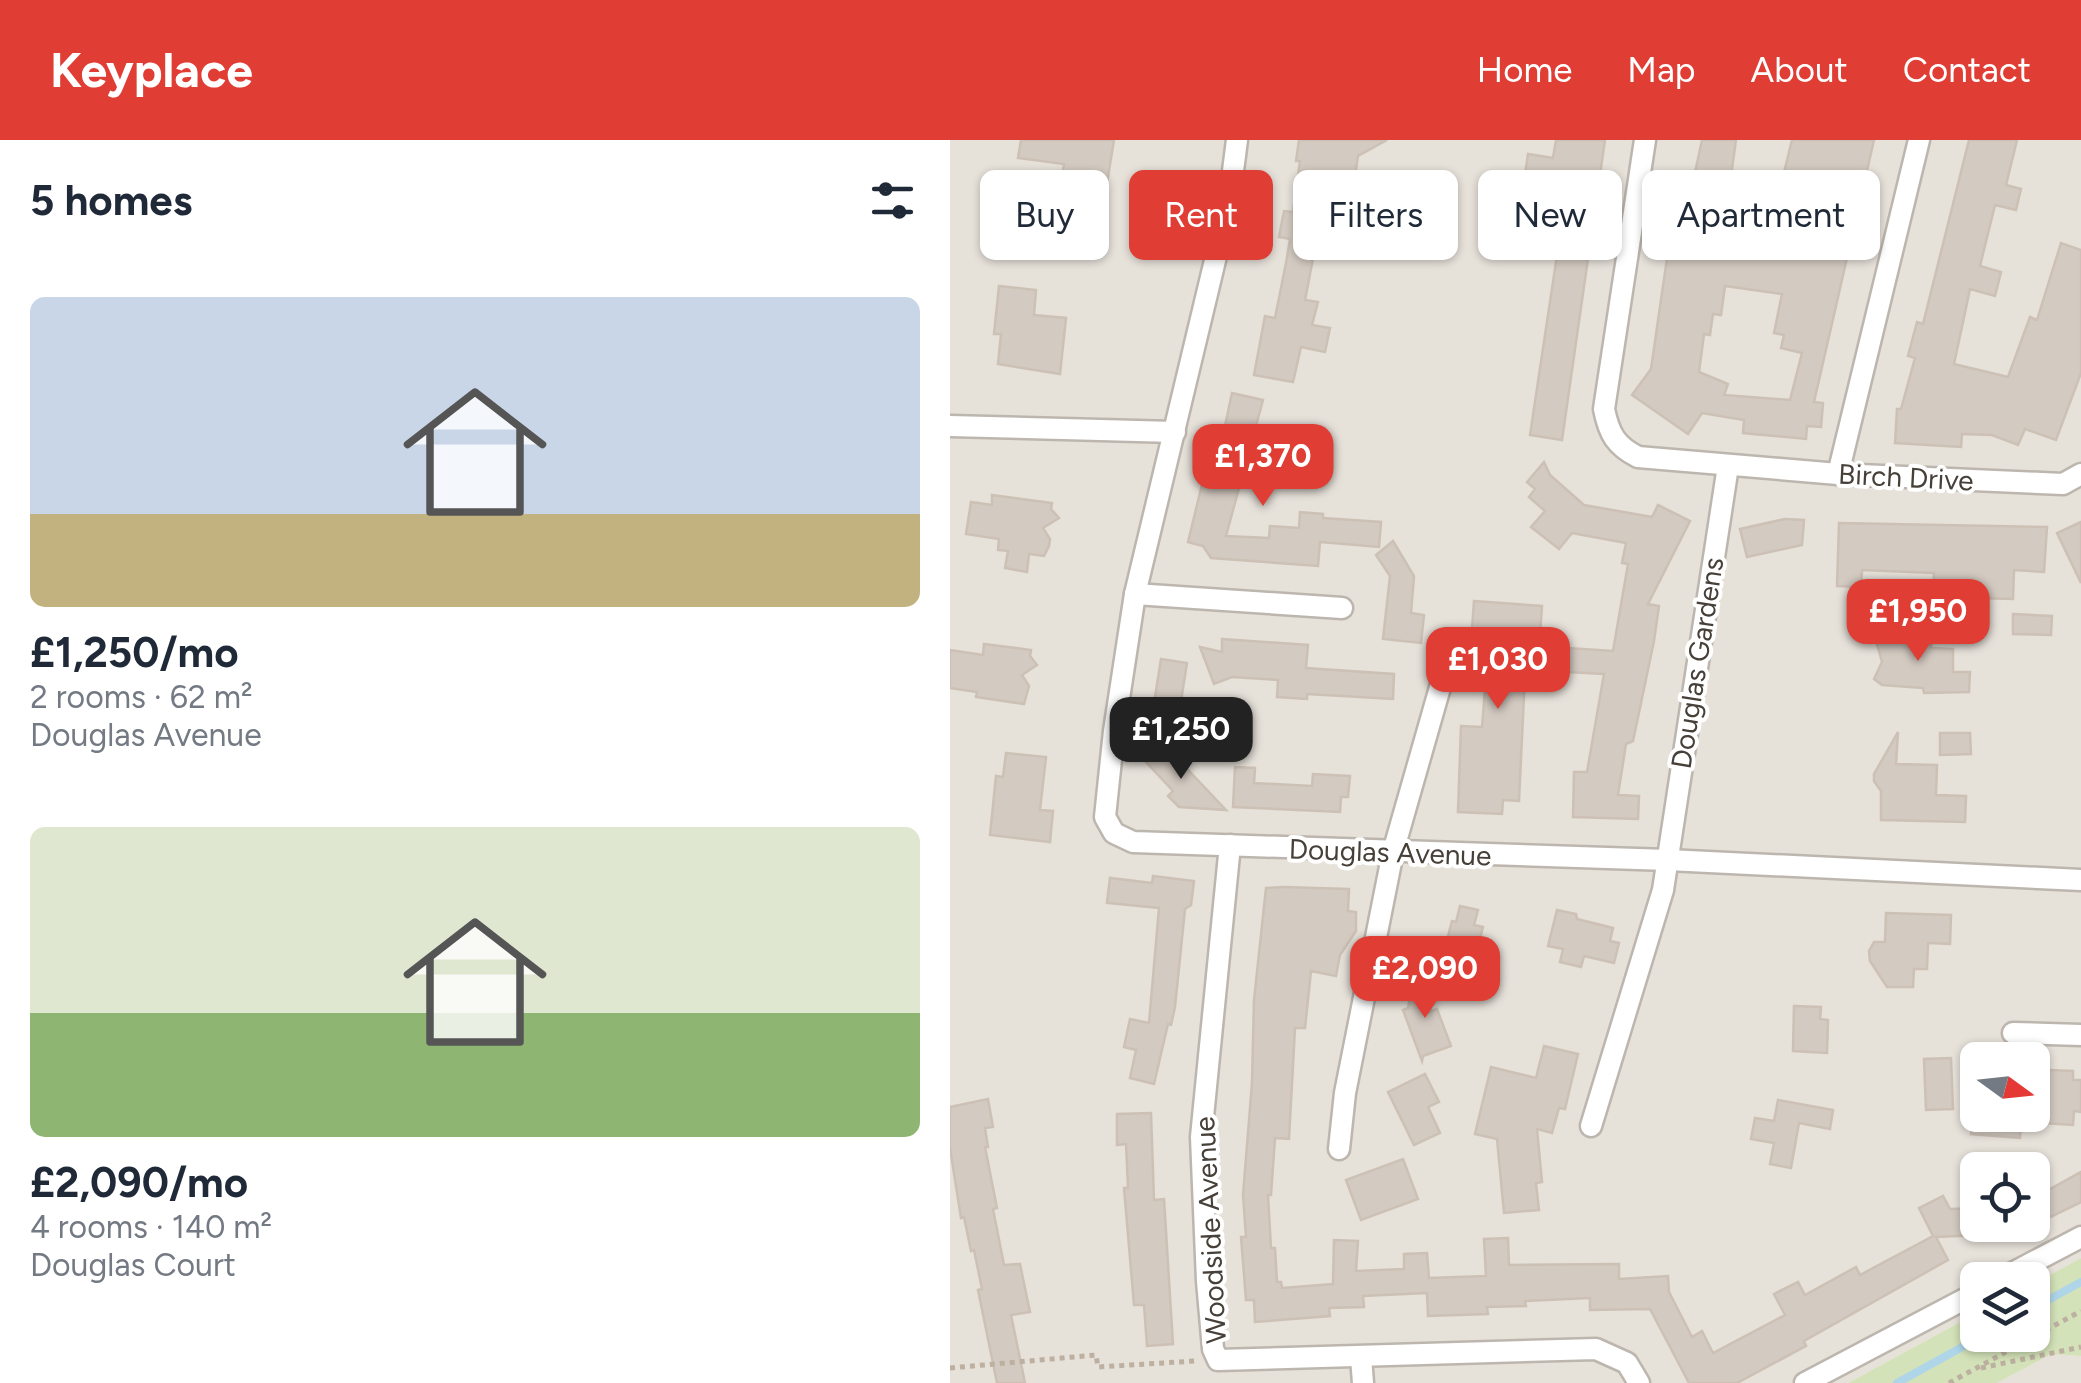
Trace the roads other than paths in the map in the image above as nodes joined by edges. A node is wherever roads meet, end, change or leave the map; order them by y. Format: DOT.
graph roads {
  1 [pos="1237,140"];
  2 [pos="1644,140"];
  3 [pos="1919,140"];
  4 [pos="950,426"];
  5 [pos="1175,432"];
  6 [pos="1728,466"];
  7 [pos="1838,474"];
  8 [pos="2081,474"];
  9 [pos="1135,594"];
  10 [pos="1342,608"];
  11 [pos="1478,657"];
  12 [pos="1230,846"];
  13 [pos="1393,852"];
  14 [pos="1668,860"];
  15 [pos="2081,880"];
  16 [pos="2013,1033"];
  17 [pos="2081,1035"];
  18 [pos="1591,1126"];
  19 [pos="1339,1149"];
  20 [pos="2081,1236"];
  21 [pos="2033,1262"];
  22 [pos="1960,1302"];
  23 [pos="1361,1357"];
  24 [pos="1362,1383"];
  25 [pos="1639,1383"];
  26 [pos="1806,1383"];
  1 -- 5 [label="street"];
  2 -- 6 [label="street, Birch Drive"];
  3 -- 7 [label="street"];
  4 -- 5 [label="street"];
  5 -- 9 [label="street"];
  6 -- 7 [label="street, Birch Drive"];
  6 -- 14 [label="street, Douglas Gardens"];
  7 -- 8 [label="street, Birch Drive"];
  9 -- 10 [label="street"];
  9 -- 12 [label="street, Douglas Avenue"];
  11 -- 13 [label="street"];
  12 -- 13 [label="street, Douglas Avenue"];
  12 -- 23 [label="street, Woodside Avenue"];
  13 -- 14 [label="street, Douglas Avenue"];
  13 -- 19 [label="street"];
  14 -- 15 [label="street, Douglas Avenue"];
  14 -- 18 [label="street"];
  16 -- 17 [label="street"];
  20 -- 21 [label="street"];
  22 -- 26 [label="street"];
  23 -- 24 [label="street"];
  23 -- 25 [label="street, Woodside Avenue"];
}
